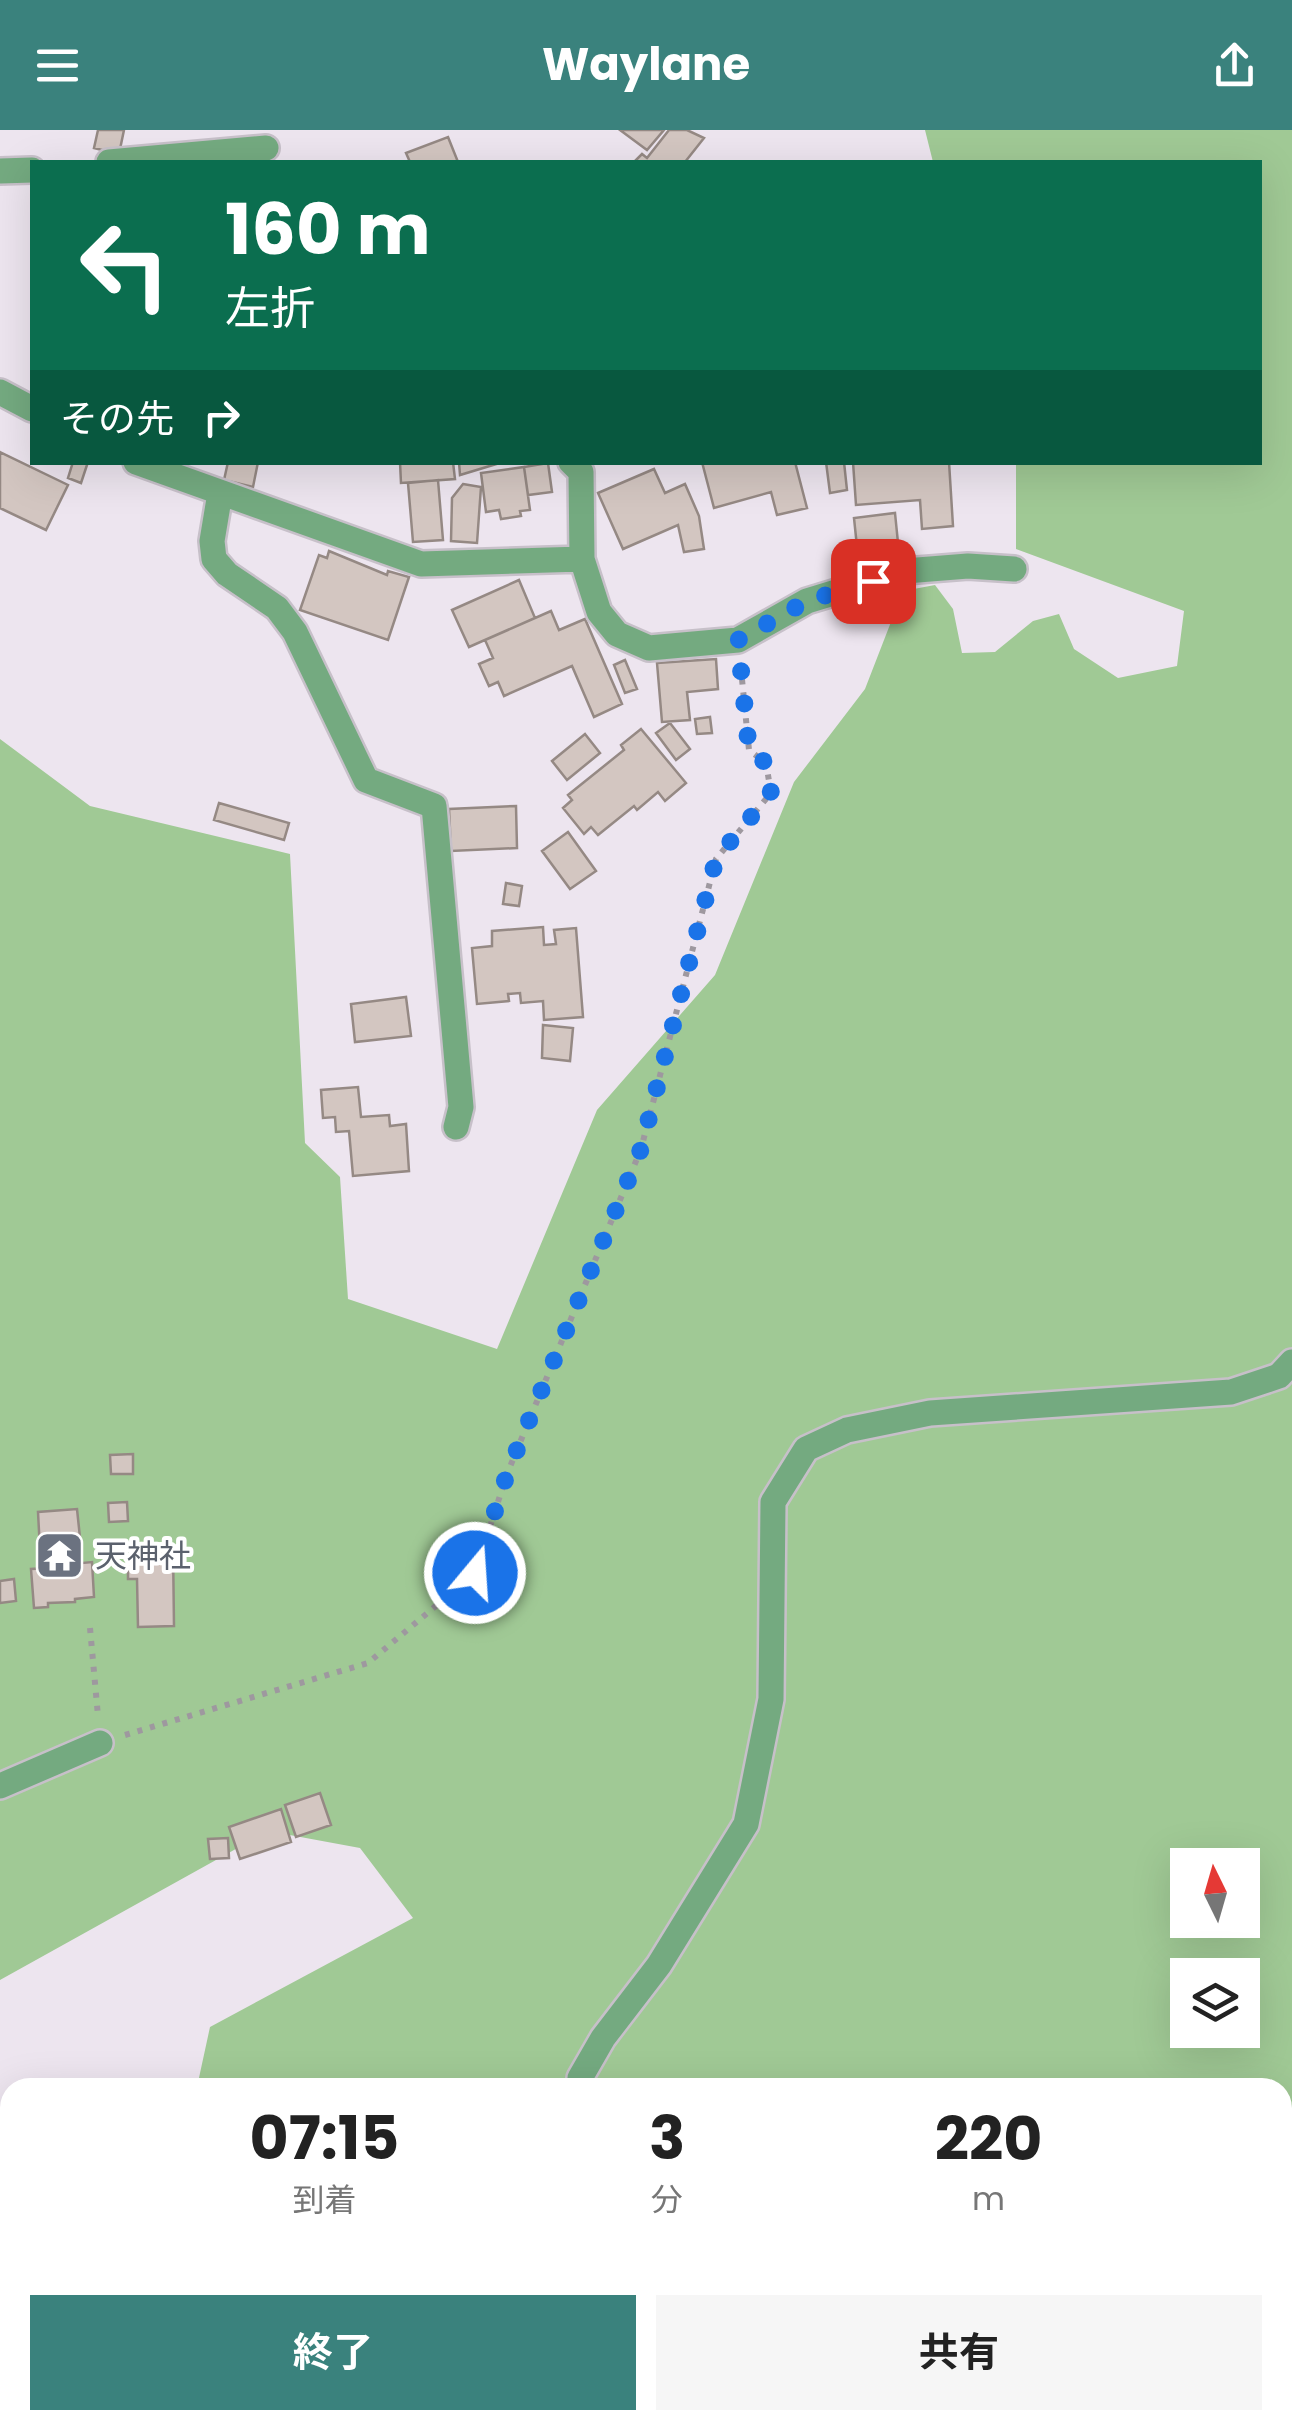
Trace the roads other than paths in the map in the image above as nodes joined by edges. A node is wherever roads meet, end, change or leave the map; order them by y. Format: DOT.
graph roads {
  1 [pos="267,147"];
  2 [pos="131,160"];
  3 [pos="30,170"];
  4 [pos="0,171"];
  5 [pos="0,392"];
  6 [pos="30,408"];
  7 [pos="144,465"];
  8 [pos="574,465"];
  9 [pos="220,493"];
  10 [pos="582,559"];
  11 [pos="1014,570"];
  12 [pos="456,1126"];
  13 [pos="1292,1362"];
  14 [pos="100,1742"];
  15 [pos="0,1786"];
  16 [pos="580,2078"];
  1 -- 2 [label="street"];
  3 -- 4 [label="street"];
  5 -- 6 [label="street"];
  7 -- 9 [label="street"];
  8 -- 10 [label="street"];
  9 -- 10 [label="street"];
  9 -- 12 [label="street"];
  10 -- 11 [label="street"];
  13 -- 16 [label="street"];
  14 -- 15 [label="street"];
}
